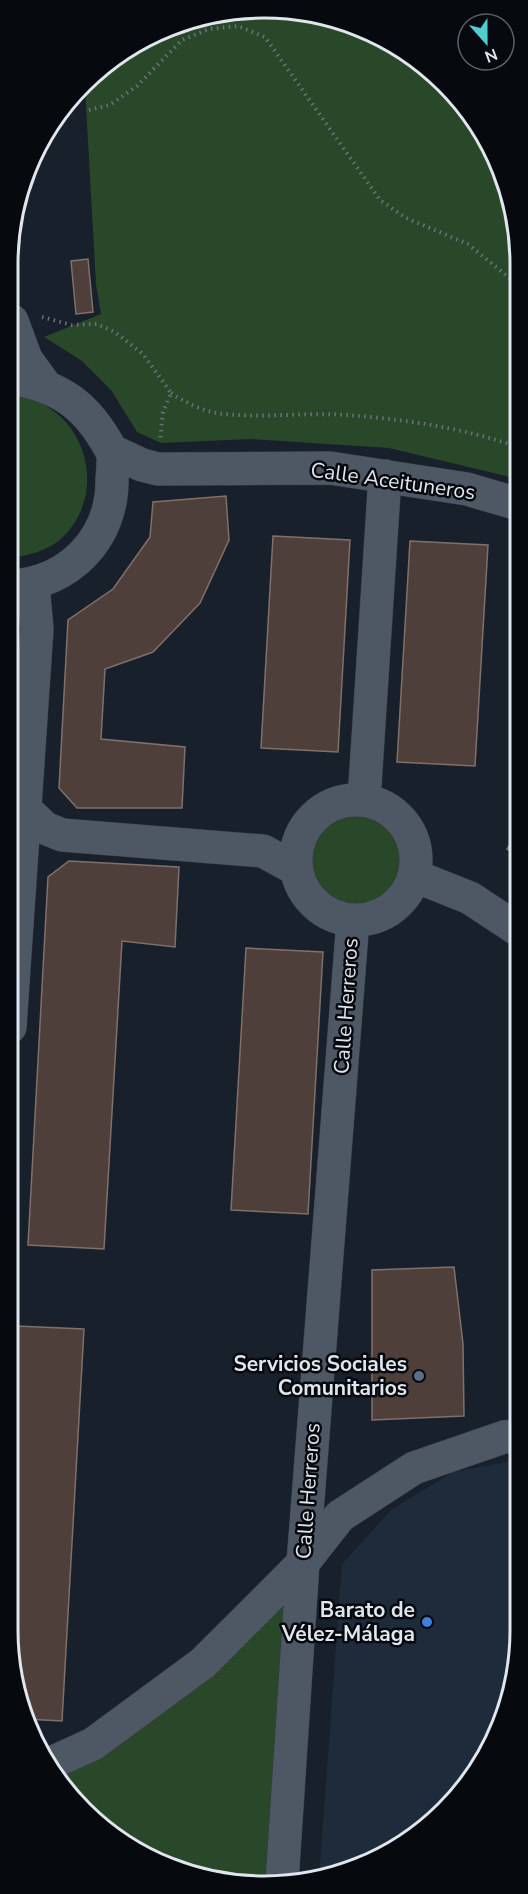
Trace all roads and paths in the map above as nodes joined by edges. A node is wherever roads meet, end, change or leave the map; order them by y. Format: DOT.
graph roads {
  1 [pos="89,110"];
  2 [pos="510,278"];
  3 [pos="18,337"];
  4 [pos="18,379"];
  5 [pos="44,384"];
  6 [pos="171,393"];
  7 [pos="510,444"];
  8 [pos="112,451"];
  9 [pos="158,469"];
  10 [pos="385,476"];
  11 [pos="510,502"];
  12 [pos="111,503"];
  13 [pos="22,586"];
  14 [pos="364,800"];
  15 [pos="25,809"];
  16 [pos="63,835"];
  17 [pos="298,853"];
  18 [pos="415,876"];
  19 [pos="20,881"];
  20 [pos="18,910"];
  21 [pos="352,920"];
  22 [pos="510,924"];
  23 [pos="510,1436"];
  24 [pos="303,1563"];
  25 [pos="56,1761"];
  26 [pos="282,1875"];
  1 -- 2 [label="path"];
  3 -- 5 [label="street"];
  4 -- 5 [label="street"];
  5 -- 8 [label="street"];
  6 -- 7 [label="path"];
  8 -- 9 [label="street, Calle Aceituneros"];
  8 -- 12 [label="street"];
  9 -- 10 [label="street, Calle Aceituneros"];
  9 -- 12 [label="street"];
  10 -- 11 [label="street, Calle Aceituneros"];
  10 -- 14 [label="street"];
  12 -- 13 [label="street"];
  13 -- 15 [label="street"];
  14 -- 17 [label="street"];
  14 -- 18 [label="street"];
  15 -- 16 [label="street"];
  15 -- 19 [label="street"];
  16 -- 17 [label="street"];
  16 -- 19 [label="street"];
  17 -- 21 [label="street"];
  18 -- 21 [label="street"];
  18 -- 22 [label="street"];
  19 -- 20 [label="street"];
  21 -- 24 [label="street, Calle Herreros"];
  23 -- 24 [label="street"];
  24 -- 25 [label="street"];
  24 -- 26 [label="street, Calle Herreros"];
}
